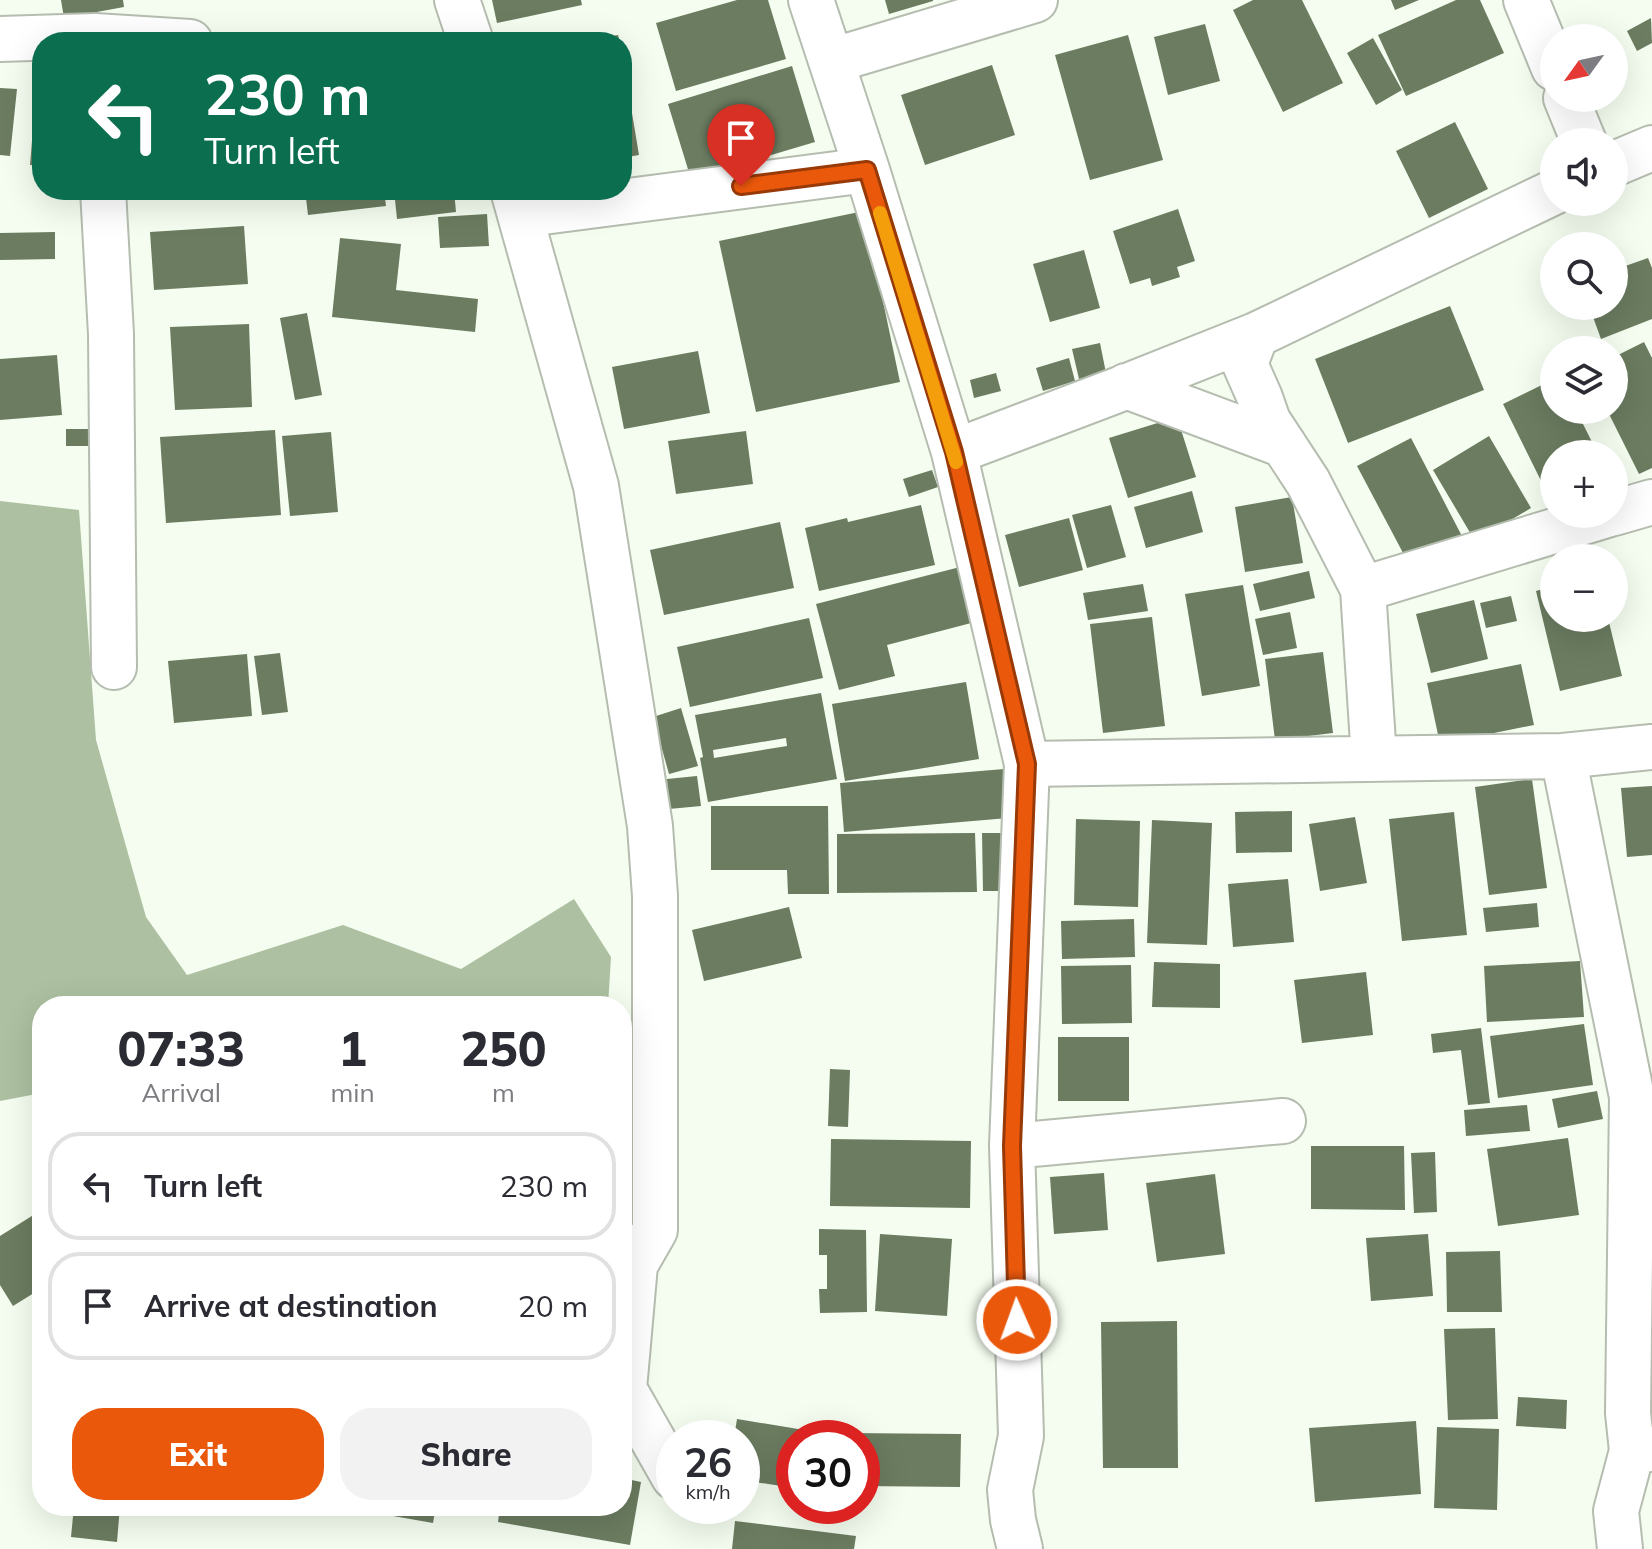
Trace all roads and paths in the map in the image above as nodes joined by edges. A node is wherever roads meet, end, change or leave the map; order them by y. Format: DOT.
graph roads {
  1 [pos="457,0"];
  2 [pos="811,0"];
  3 [pos="1035,0"];
  4 [pos="1526,0"];
  5 [pos="468,32"];
  6 [pos="1540,34"];
  7 [pos="0,39"];
  8 [pos="32,39"];
  9 [pos="831,61"];
  10 [pos="1652,148"];
  11 [pos="1628,158"];
  12 [pos="867,170"];
  13 [pos="632,192"];
  14 [pos="1540,199"];
  15 [pos="104,200"];
  16 [pos="548,200"];
  17 [pos="516,203"];
  18 [pos="1256,335"];
  19 [pos="1126,386"];
  20 [pos="1284,445"];
  21 [pos="954,452"];
  22 [pos="1652,502"];
  23 [pos="1628,509"];
  24 [pos="1563,528"];
  25 [pos="1363,589"];
  26 [pos="114,667"];
  27 [pos="1652,747"];
  28 [pos="1563,756"];
  29 [pos="1374,759"];
  30 [pos="1027,764"];
  31 [pos="1642,1096"];
  32 [pos="1283,1121"];
  33 [pos="1012,1146"];
  34 [pos="632,1299"];
  35 [pos="632,1403"];
  36 [pos="656,1445"];
  37 [pos="1642,1450"];
  38 [pos="1020,1549"];
  39 [pos="1620,1549"];
  1 -- 5 [label="street"];
  2 -- 9 [label="street"];
  3 -- 9 [label="street"];
  4 -- 6 [label="street"];
  7 -- 8 [label="street"];
  9 -- 12 [label="street"];
  10 -- 11 [label="street"];
  12 -- 13 [label="street"];
  12 -- 21 [label="street"];
  14 -- 18 [label="street"];
  15 -- 26 [label="street"];
  16 -- 17 [label="street"];
  17 -- 34 [label="street"];
  18 -- 19 [label="street"];
  18 -- 20 [label="street"];
  19 -- 20 [label="street"];
  19 -- 21 [label="street"];
  20 -- 25 [label="street"];
  21 -- 30 [label="street"];
  22 -- 23 [label="street"];
  24 -- 25 [label="street"];
  25 -- 29 [label="street"];
  27 -- 28 [label="street"];
  28 -- 29 [label="street"];
  28 -- 31 [label="street"];
  29 -- 30 [label="street"];
  30 -- 33 [label="street"];
  31 -- 37 [label="street"];
  32 -- 33 [label="street"];
  33 -- 38 [label="street"];
  35 -- 36 [label="street"];
  37 -- 39 [label="street"];
}
